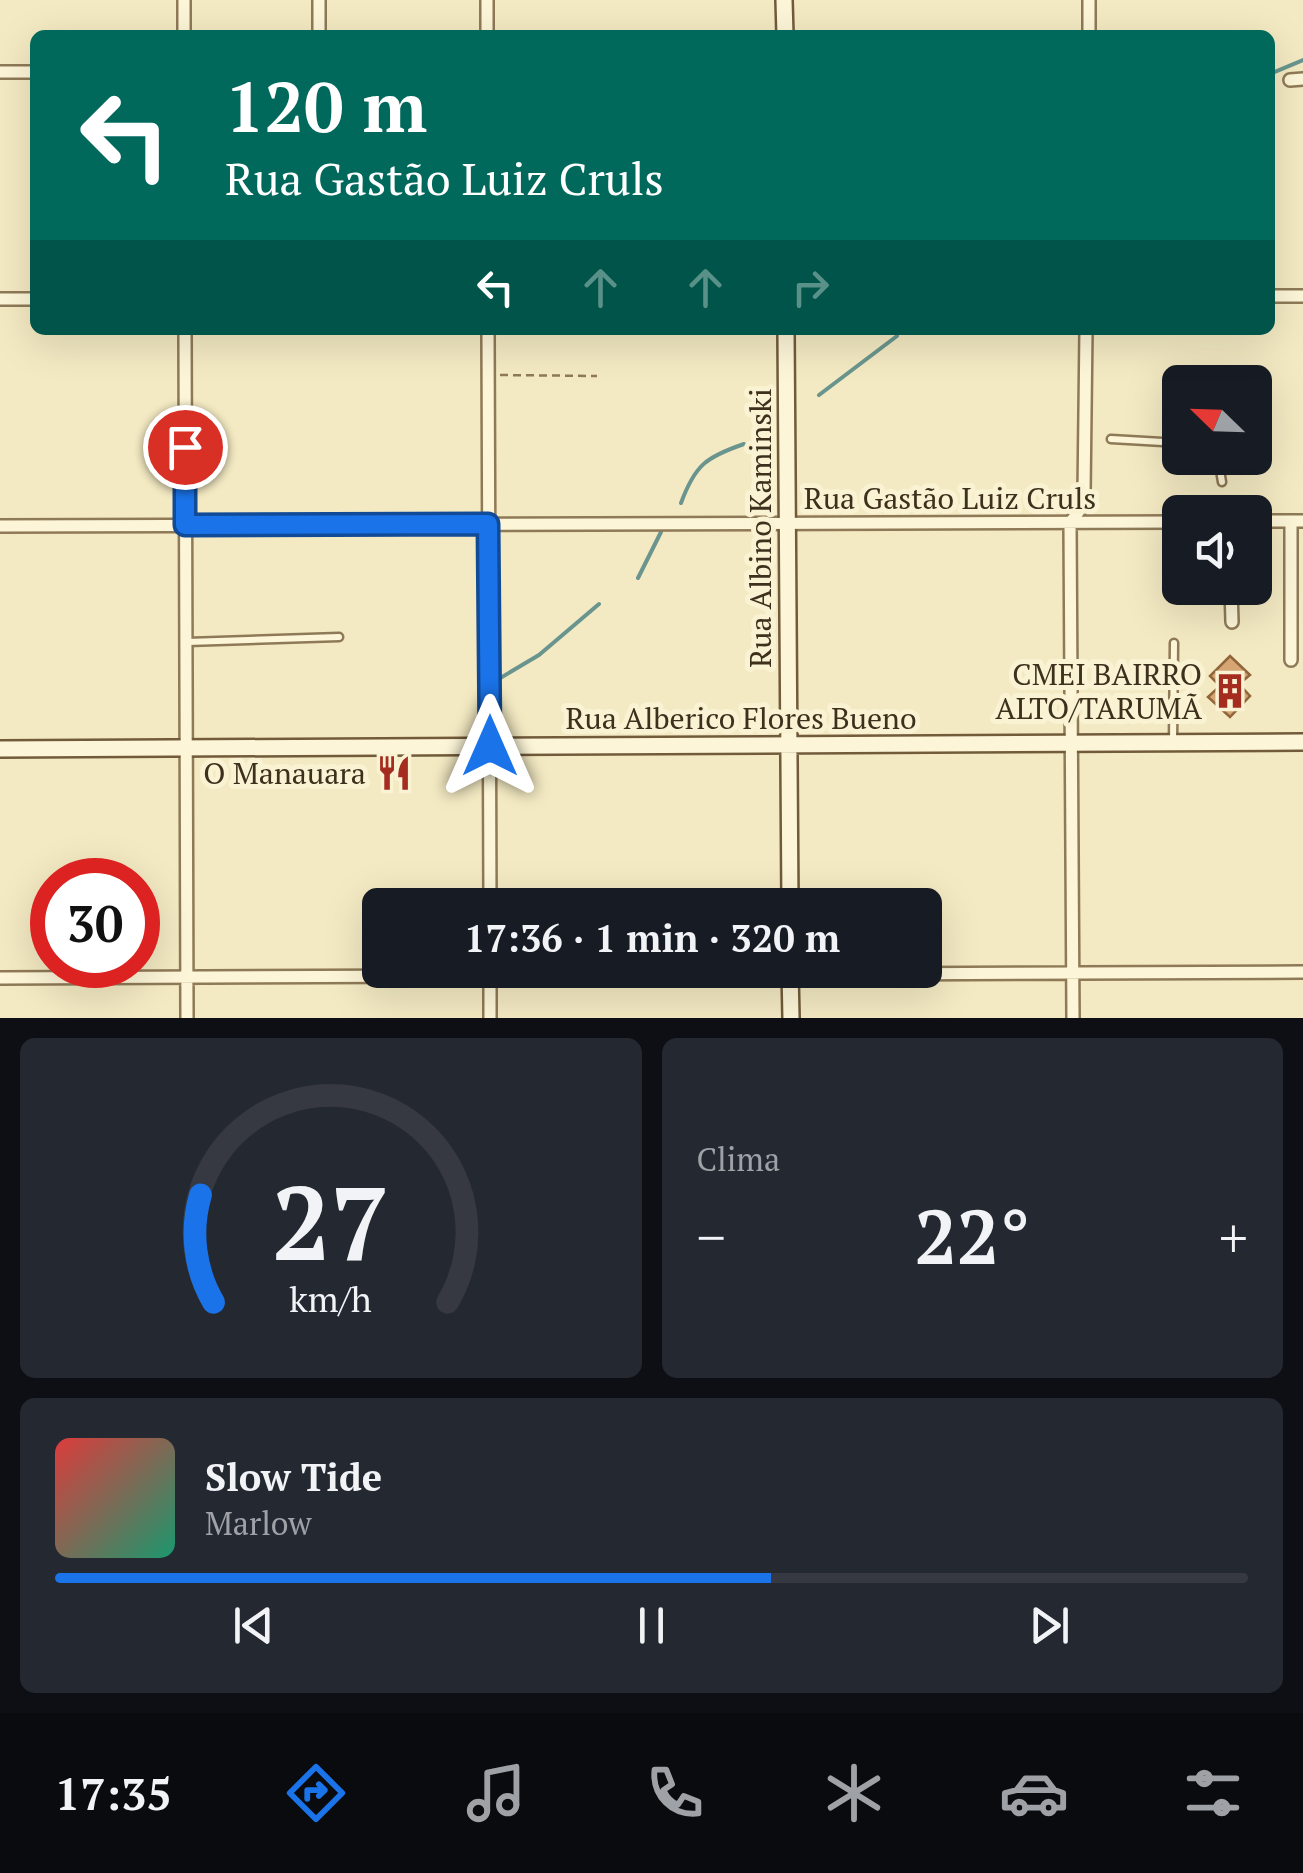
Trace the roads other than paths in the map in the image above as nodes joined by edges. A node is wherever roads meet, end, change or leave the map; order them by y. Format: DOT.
graph roads {
  1 [pos="184,0"];
  2 [pos="318,0"];
  3 [pos="486,0"];
  4 [pos="784,0"];
  5 [pos="1090,0"];
  6 [pos="184,30"];
  7 [pos="319,30"];
  8 [pos="487,30"];
  9 [pos="784,30"];
  10 [pos="1090,30"];
  11 [pos="0,72"];
  12 [pos="30,72"];
  13 [pos="1275,296"];
  14 [pos="1303,296"];
  15 [pos="30,299"];
  16 [pos="0,300"];
  17 [pos="185,335"];
  18 [pos="488,335"];
  19 [pos="786,335"];
  20 [pos="1086,335"];
  21 [pos="1111,439"];
  22 [pos="1162,442"];
  23 [pos="1221,475"];
  24 [pos="1222,482"];
  25 [pos="1297,521"];
  26 [pos="1162,522"];
  27 [pos="1272,522"];
  28 [pos="1070,523"];
  29 [pos="488,524"];
  30 [pos="788,524"];
  31 [pos="185,525"];
  32 [pos="0,526"];
  33 [pos="1232,605"];
  34 [pos="1232,622"];
  35 [pos="339,638"];
  36 [pos="186,642"];
  37 [pos="1174,643"];
  38 [pos="1291,660"];
  39 [pos="1303,742"];
  40 [pos="1173,743"];
  41 [pos="1071,744"];
  42 [pos="789,745"];
  43 [pos="490,746"];
  44 [pos="186,748"];
  45 [pos="0,749"];
  46 [pos="490,888"];
  47 [pos="790,888"];
  48 [pos="1303,972"];
  49 [pos="942,973"];
  50 [pos="1072,973"];
  51 [pos="362,975"];
  52 [pos="0,978"];
  53 [pos="187,978"];
  54 [pos="490,988"];
  55 [pos="790,988"];
  56 [pos="187,1018"];
  57 [pos="490,1018"];
  58 [pos="791,1018"];
  59 [pos="1073,1018"];
  1 -- 6 [label="street"];
  2 -- 7 [label="street"];
  3 -- 8 [label="street"];
  4 -- 9 [label="street"];
  5 -- 10 [label="street"];
  11 -- 12 [label="street"];
  13 -- 14 [label="street"];
  15 -- 16 [label="street"];
  17 -- 31 [label="street"];
  18 -- 29 [label="street"];
  19 -- 30 [label="street, Rua Albino Kaminski"];
  20 -- 28 [label="street"];
  21 -- 22 [label="lane"];
  23 -- 24 [label="lane"];
  25 -- 27 [label="street"];
  25 -- 38 [label="street"];
  26 -- 28 [label="street, Rua Gastão Luiz Cruls"];
  28 -- 30 [label="street, Rua Gastão Luiz Cruls"];
  28 -- 41 [label="street"];
  29 -- 30 [label="street, Rua Gastão Luiz Cruls"];
  29 -- 31 [label="street, Rua Gastão Luiz Cruls"];
  29 -- 43 [label="street"];
  30 -- 42 [label="street, Rua Albino Kaminski"];
  31 -- 32 [label="street, Rua Gastão Luiz Cruls"];
  31 -- 36 [label="street"];
  33 -- 34 [label="street"];
  35 -- 36 [label="lane"];
  36 -- 44 [label="street"];
  37 -- 40 [label="lane"];
  39 -- 40 [label="street, Rua Alberico Flores Bueno"];
  40 -- 41 [label="street, Rua Alberico Flores Bueno"];
  41 -- 42 [label="street, Rua Alberico Flores Bueno"];
  41 -- 50 [label="street"];
  42 -- 43 [label="street, Rua Alberico Flores Bueno"];
  42 -- 47 [label="street, Rua Albino Kaminski"];
  43 -- 44 [label="street, Rua Alberico Flores Bueno"];
  43 -- 46 [label="street"];
  44 -- 45 [label="street, Rua Alberico Flores Bueno"];
  44 -- 53 [label="street"];
  48 -- 50 [label="street"];
  49 -- 50 [label="street"];
  50 -- 59 [label="street"];
  51 -- 53 [label="street"];
  52 -- 53 [label="street"];
  53 -- 56 [label="street"];
  54 -- 57 [label="street"];
  55 -- 58 [label="street"];
}
